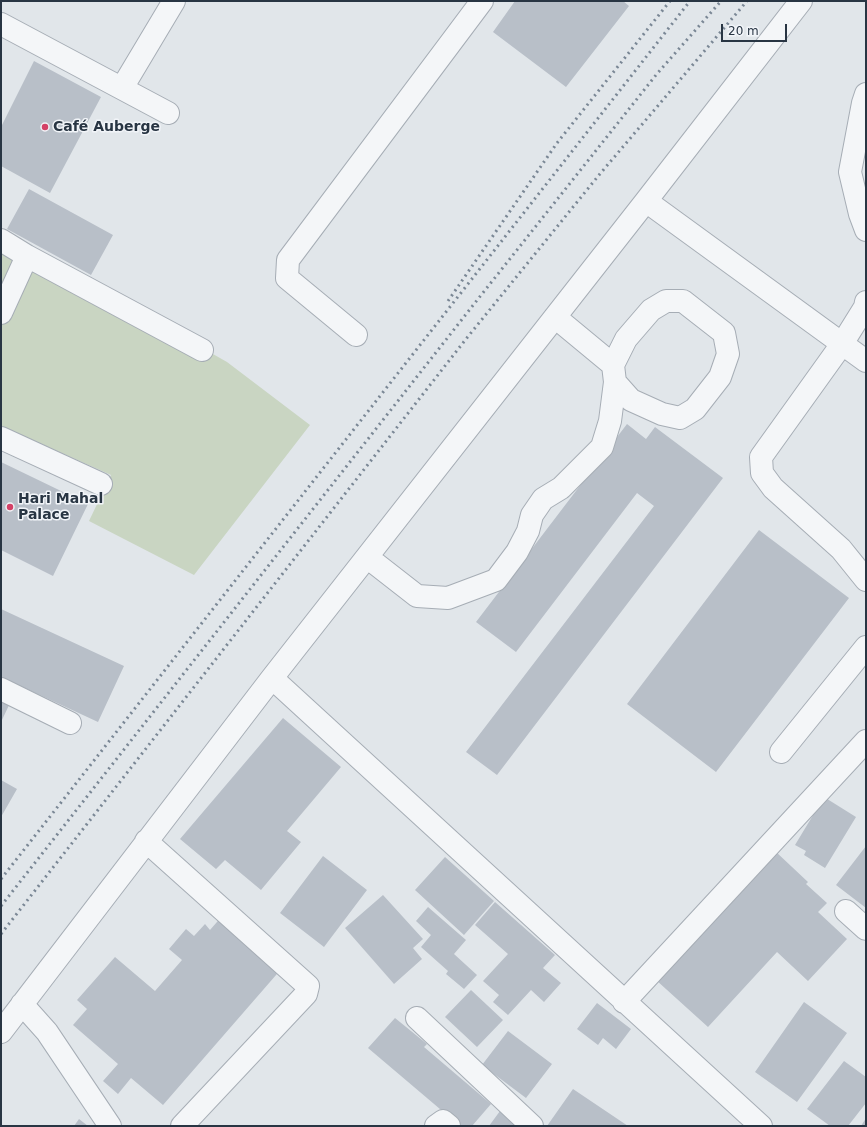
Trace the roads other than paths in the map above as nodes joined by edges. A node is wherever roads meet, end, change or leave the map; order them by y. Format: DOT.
graph roads {
  1 [pos="174,1"];
  2 [pos="482,1"];
  3 [pos="801,1"];
  4 [pos="1,24"];
  5 [pos="122,88"];
  6 [pos="866,94"];
  7 [pos="168,113"];
  8 [pos="646,201"];
  9 [pos="866,230"];
  10 [pos="1,240"];
  11 [pos="27,256"];
  12 [pos="866,302"];
  13 [pos="1,313"];
  14 [pos="555,318"];
  15 [pos="356,335"];
  16 [pos="842,344"];
  17 [pos="202,350"];
  18 [pos="866,361"];
  19 [pos="614,374"];
  20 [pos="1,438"];
  21 [pos="100,484"];
  22 [pos="367,557"];
  23 [pos="866,580"];
  24 [pos="866,647"];
  25 [pos="272,678"];
  26 [pos="1,689"];
  27 [pos="70,723"];
  28 [pos="866,742"];
  29 [pos="781,752"];
  30 [pos="146,841"];
  31 [pos="846,911"];
  32 [pos="866,929"];
  33 [pos="624,1002"];
  34 [pos="22,1004"];
  35 [pos="417,1018"];
  36 [pos="1,1032"];
  37 [pos="110,1126"];
  38 [pos="182,1126"];
  39 [pos="436,1126"];
  40 [pos="449,1126"];
  41 [pos="532,1126"];
  42 [pos="761,1126"];
  1 -- 5 [label="street"];
  2 -- 15 [label="street"];
  3 -- 8 [label="street"];
  4 -- 5 [label="street"];
  5 -- 7 [label="street"];
  6 -- 9 [label="street"];
  8 -- 14 [label="street"];
  8 -- 16 [label="street"];
  10 -- 11 [label="street"];
  11 -- 13 [label="street"];
  11 -- 17 [label="street"];
  12 -- 16 [label="street"];
  14 -- 19 [label="street"];
  14 -- 22 [label="street"];
  16 -- 18 [label="street"];
  16 -- 23 [label="street"];
  19 -- 19 [label="street"];
  19 -- 22 [label="street"];
  20 -- 21 [label="street"];
  22 -- 25 [label="street"];
  24 -- 29 [label="street"];
  25 -- 30 [label="street"];
  25 -- 33 [label="street"];
  26 -- 27 [label="street"];
  28 -- 33 [label="street"];
  30 -- 34 [label="street"];
  30 -- 38 [label="street"];
  31 -- 32 [label="street"];
  33 -- 42 [label="street"];
  34 -- 36 [label="street"];
  34 -- 37 [label="street"];
  35 -- 41 [label="street"];
  39 -- 40 [label="street"];
}
